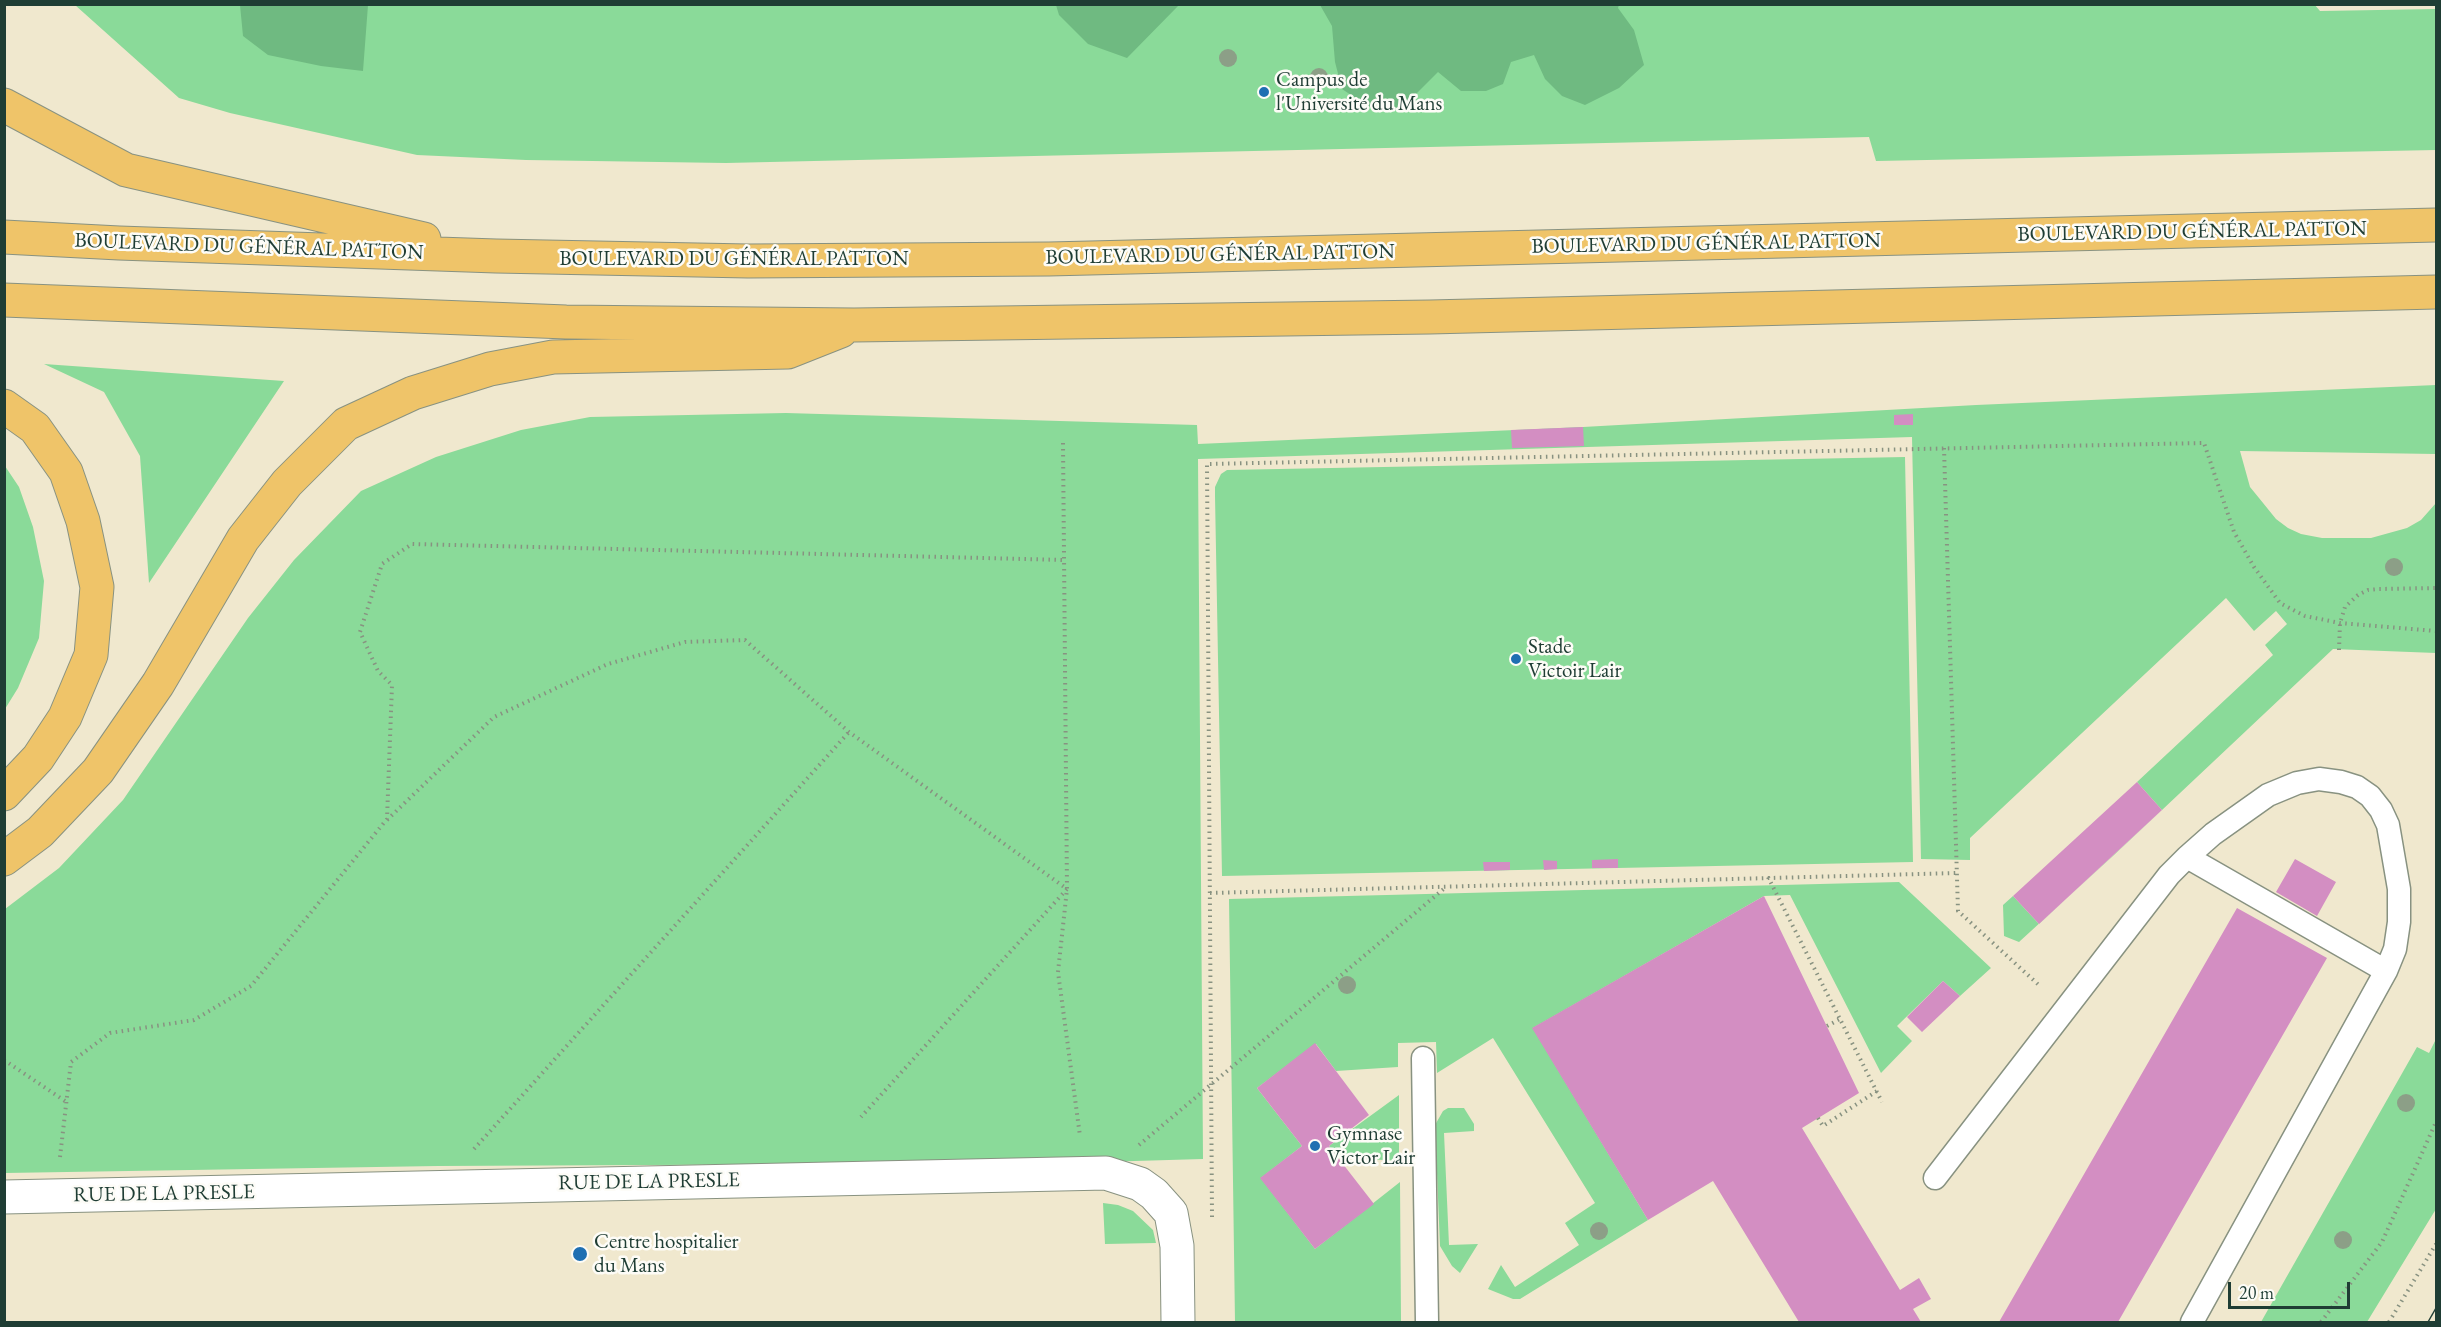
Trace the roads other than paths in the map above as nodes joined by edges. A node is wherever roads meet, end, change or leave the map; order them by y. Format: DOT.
graph roads {
  1 [pos="4,105"];
  2 [pos="2436,225"];
  3 [pos="4,237"];
  4 [pos="496,256"];
  5 [pos="2436,292"];
  6 [pos="4,300"];
  7 [pos="854,325"];
  8 [pos="4,406"];
  9 [pos="4,794"];
  10 [pos="2187,857"];
  11 [pos="4,860"];
  12 [pos="2386,971"];
  13 [pos="1423,1058"];
  14 [pos="1935,1178"];
  15 [pos="4,1197"];
  16 [pos="1178,1323"];
  17 [pos="1427,1323"];
  18 [pos="2192,1323"];
  1 -- 4 [label="highway"];
  2 -- 4 [label="highway, BOULEVARD DU GÉNÉRAL PATTON"];
  3 -- 4 [label="highway, BOULEVARD DU GÉNÉRAL PATTON"];
  5 -- 7 [label="highway"];
  6 -- 7 [label="highway"];
  7 -- 11 [label="highway"];
  8 -- 9 [label="highway"];
  10 -- 12 [label="lane"];
  10 -- 12 [label="lane"];
  10 -- 14 [label="lane"];
  12 -- 18 [label="lane"];
  13 -- 17 [label="lane"];
  15 -- 16 [label="street, RUE DE LA PRESLE"];
}
